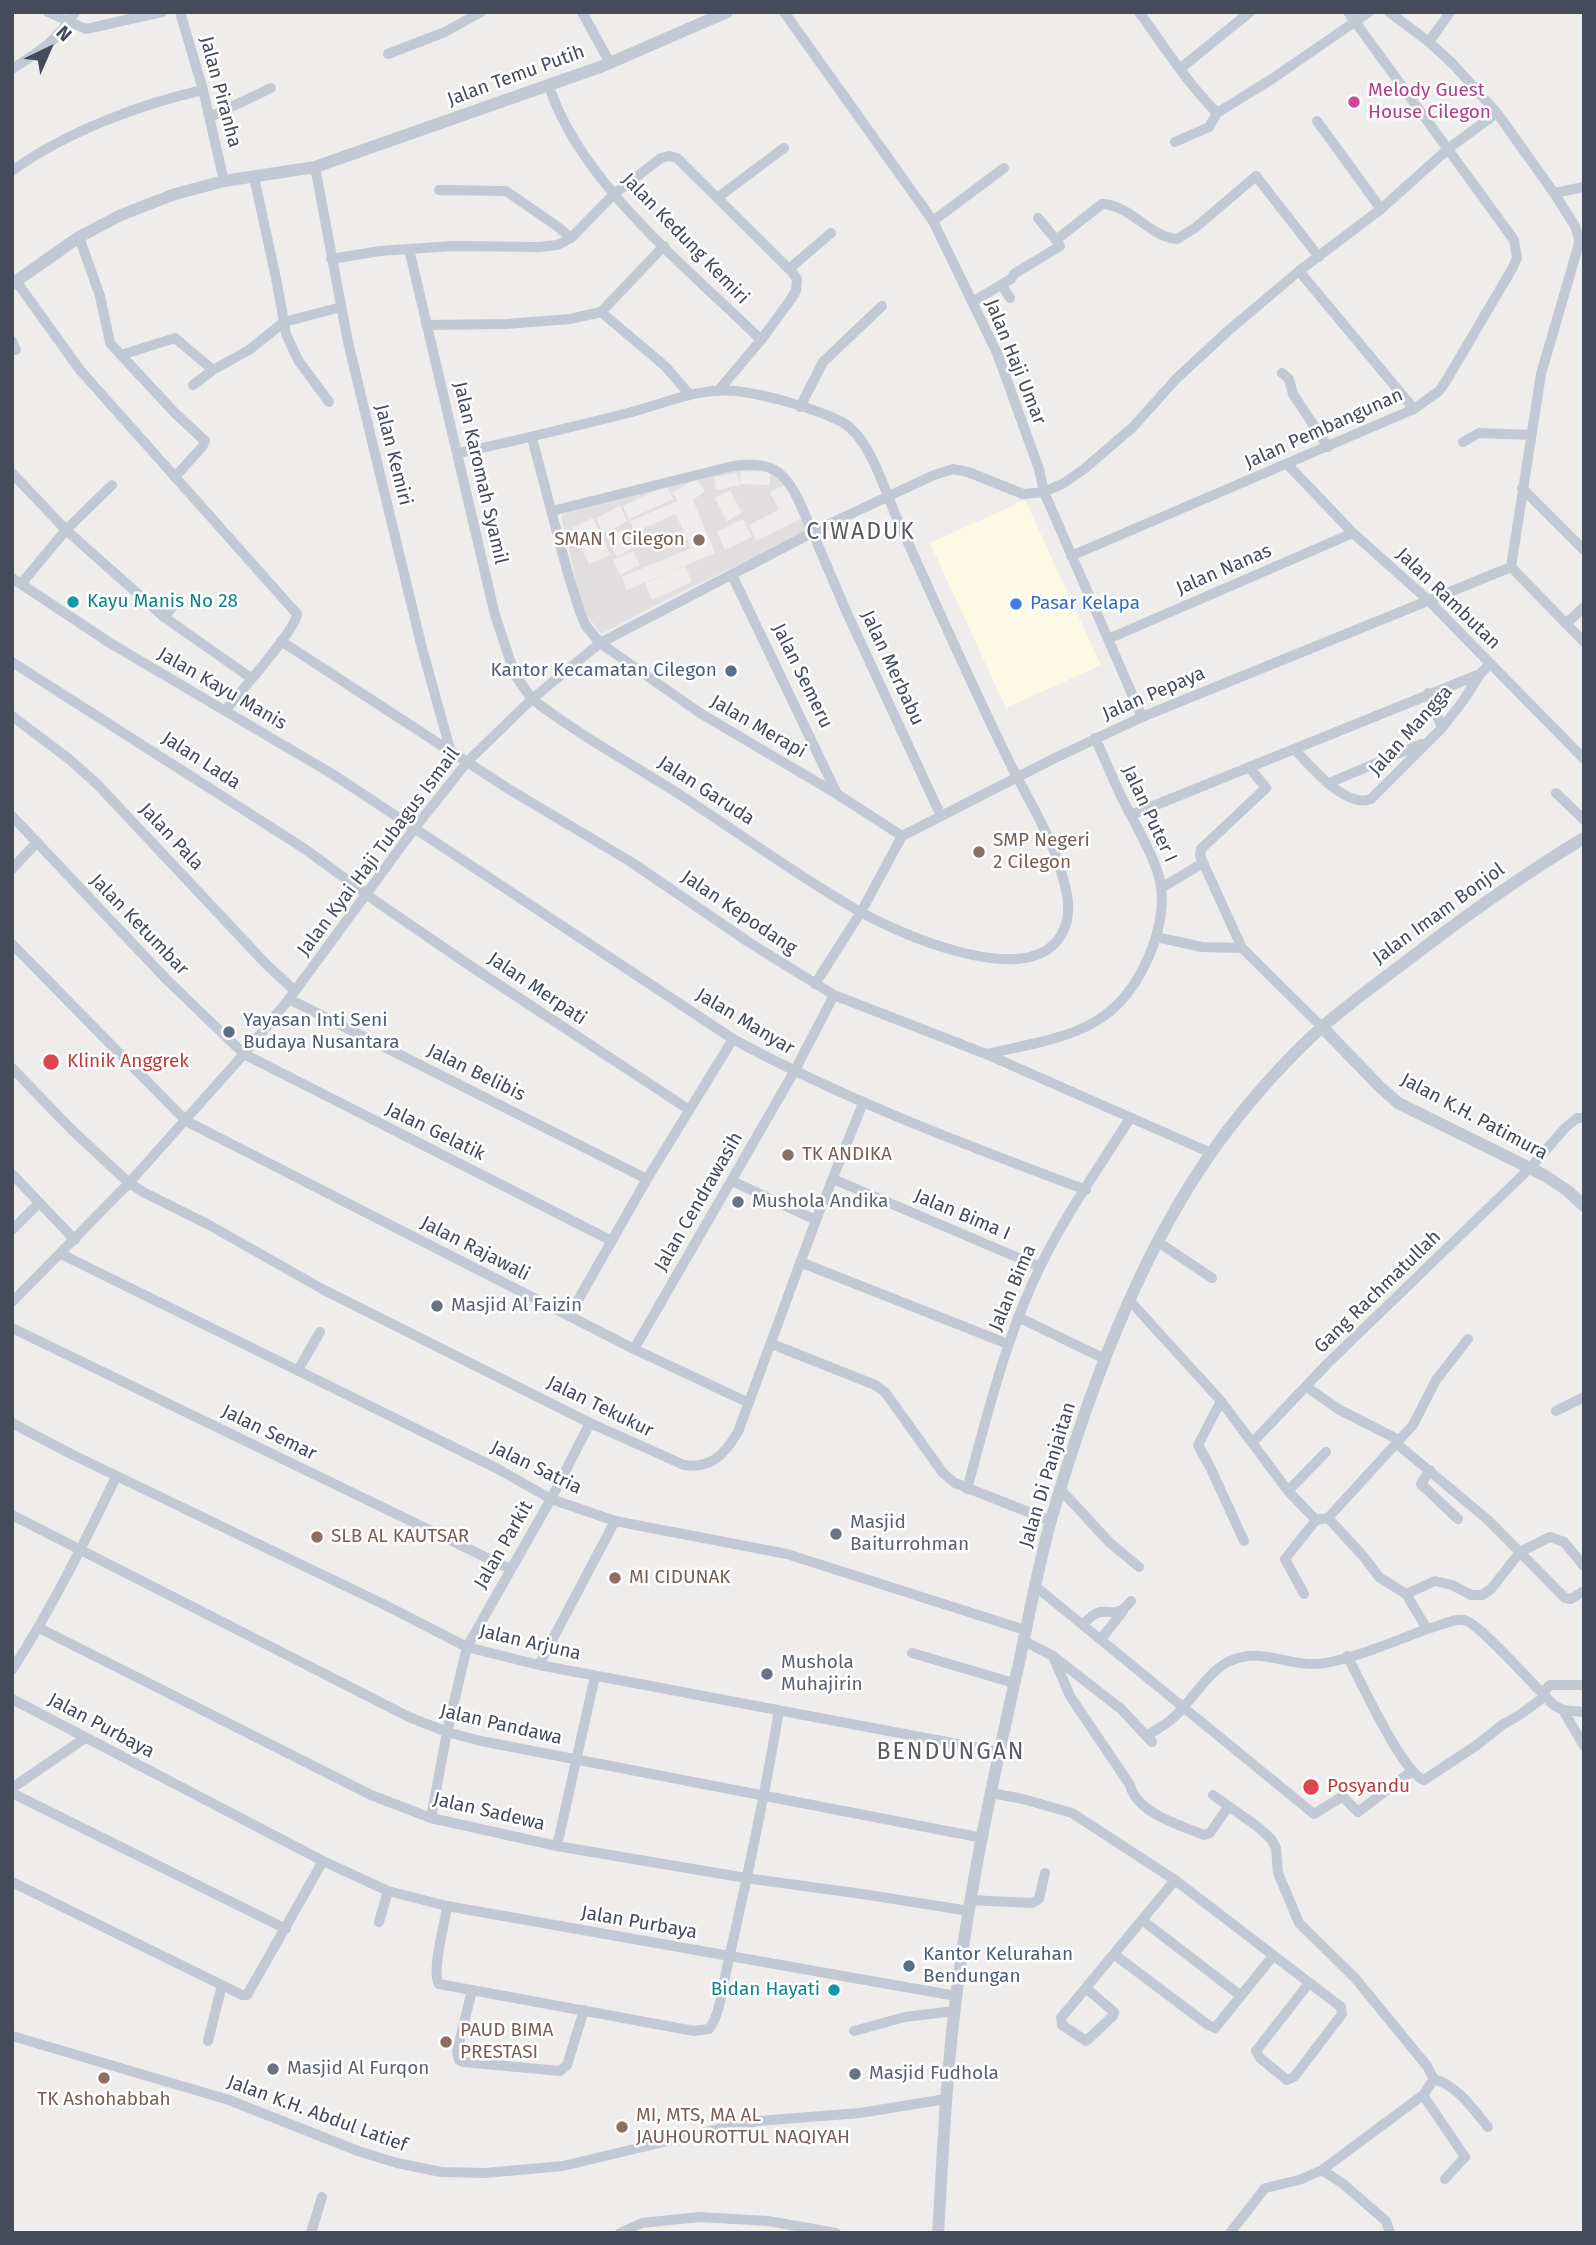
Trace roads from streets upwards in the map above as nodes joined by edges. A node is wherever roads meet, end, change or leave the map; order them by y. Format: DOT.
graph roads {
  1 [pos="48,12"];
  2 [pos="75,12"];
  3 [pos="162,12"];
  4 [pos="180,12"];
  5 [pos="481,12"];
  6 [pos="582,12"];
  7 [pos="727,12"];
  8 [pos="783,12"];
  9 [pos="1139,12"];
  10 [pos="1250,12"];
  11 [pos="1348,12"];
  12 [pos="1369,12"];
  13 [pos="1389,12"];
  14 [pos="1450,12"];
  15 [pos="1355,22"];
  16 [pos="69,23"];
  17 [pos="1429,42"];
  18 [pos="388,54"];
  19 [pos="610,63"];
  20 [pos="1181,68"];
  21 [pos="12,69"];
  22 [pos="549,86"];
  23 [pos="271,88"];
  24 [pos="203,90"];
  25 [pos="1217,113"];
  26 [pos="1497,113"];
  27 [pos="210,117"];
  28 [pos="1317,121"];
  29 [pos="1175,142"];
  30 [pos="784,148"];
  31 [pos="1449,148"];
  32 [pos="314,167"];
  33 [pos="1004,168"];
  34 [pos="12,171"];
  35 [pos="254,177"];
  36 [pos="224,181"];
  37 [pos="1584,187"];
  38 [pos="439,190"];
  39 [pos="1555,193"];
  40 [pos="614,194"];
  41 [pos="717,198"];
  42 [pos="1381,209"];
  43 [pos="1038,218"];
  44 [pos="933,221"];
  45 [pos="831,233"];
  46 [pos="79,237"];
  47 [pos="571,238"];
  48 [pos="1056,240"];
  49 [pos="664,246"];
  50 [pos="410,249"];
  51 [pos="1319,257"];
  52 [pos="331,258"];
  53 [pos="789,269"];
  54 [pos="1299,271"];
  55 [pos="14,283"];
  56 [pos="1002,285"];
  57 [pos="1010,298"];
  58 [pos="972,302"];
  59 [pos="881,306"];
  60 [pos="341,307"];
  61 [pos="601,312"];
  62 [pos="284,322"];
  63 [pos="426,326"];
  64 [pos="761,340"];
  65 [pos="121,355"];
  66 [pos="214,370"];
  67 [pos="1282,373"];
  68 [pos="192,385"];
  69 [pos="718,391"];
  70 [pos="690,395"];
  71 [pos="329,402"];
  72 [pos="800,407"];
  73 [pos="1414,410"];
  74 [pos="1531,435"];
  75 [pos="532,438"];
  76 [pos="1463,442"];
  77 [pos="1328,447"];
  78 [pos="459,453"];
  79 [pos="1288,465"];
  80 [pos="12,473"];
  81 [pos="175,477"];
  82 [pos="112,485"];
  83 [pos="1522,488"];
  84 [pos="1044,492"];
  85 [pos="887,497"];
  86 [pos="552,511"];
  87 [pos="66,530"];
  88 [pos="813,533"];
  89 [pos="1353,533"];
  90 [pos="1584,551"];
  91 [pos="1071,556"];
  92 [pos="1511,567"];
  93 [pos="732,575"];
  94 [pos="17,581"];
  95 [pos="179,599"];
  96 [pos="1427,599"];
  97 [pos="1584,607"];
  98 [pos="164,617"];
  99 [pos="1566,624"];
  100 [pos="1108,639"];
  101 [pos="281,641"];
  102 [pos="1584,642"];
  103 [pos="600,643"];
  104 [pos="12,662"];
  105 [pos="1490,664"];
  106 [pos="1480,674"];
  107 [pos="251,678"];
  108 [pos="1429,694"];
  109 [pos="532,699"];
  110 [pos="225,710"];
  111 [pos="12,716"];
  112 [pos="1142,717"];
  113 [pos="1442,728"];
  114 [pos="1095,738"];
  115 [pos="1425,742"];
  116 [pos="450,749"];
  117 [pos="1294,749"];
  118 [pos="1584,759"];
  119 [pos="468,761"];
  120 [pos="1249,767"];
  121 [pos="1018,777"];
  122 [pos="1329,783"];
  123 [pos="1556,793"];
  124 [pos="838,794"];
  125 [pos="1131,815"];
  126 [pos="12,816"];
  127 [pos="941,816"];
  128 [pos="1584,820"];
  129 [pos="414,829"];
  130 [pos="902,836"];
  131 [pos="1584,838"];
  132 [pos="37,842"];
  133 [pos="1203,863"];
  134 [pos="12,869"];
  135 [pos="1161,888"];
  136 [pos="367,895"];
  137 [pos="861,912"];
  138 [pos="1156,937"];
  139 [pos="12,944"];
  140 [pos="1242,948"];
  141 [pos="815,984"];
  142 [pos="292,995"];
  143 [pos="834,995"];
  144 [pos="1322,1027"];
  145 [pos="733,1039"];
  146 [pos="244,1054"];
  147 [pos="986,1055"];
  148 [pos="12,1068"];
  149 [pos="794,1072"];
  150 [pos="863,1103"];
  151 [pos="688,1110"];
  152 [pos="1130,1118"];
  153 [pos="1584,1118"];
  154 [pos="186,1121"];
  155 [pos="1211,1153"];
  156 [pos="1531,1168"];
  157 [pos="12,1174"];
  158 [pos="647,1179"];
  159 [pos="833,1179"];
  160 [pos="732,1181"];
  161 [pos="129,1183"];
  162 [pos="1086,1190"];
  163 [pos="38,1203"];
  164 [pos="1584,1206"];
  165 [pos="816,1220"];
  166 [pos="12,1230"];
  167 [pos="75,1240"];
  168 [pos="612,1241"];
  169 [pos="1158,1242"];
  170 [pos="61,1254"];
  171 [pos="800,1262"];
  172 [pos="1040,1267"];
  173 [pos="1212,1278"];
  174 [pos="1130,1301"];
  175 [pos="12,1302"];
  176 [pos="569,1316"];
  177 [pos="1018,1317"];
  178 [pos="12,1328"];
  179 [pos="320,1332"];
  180 [pos="1468,1339"];
  181 [pos="772,1344"];
  182 [pos="1008,1344"];
  183 [pos="634,1349"];
  184 [pos="1105,1359"];
  185 [pos="298,1370"];
  186 [pos="1307,1387"];
  187 [pos="1584,1397"];
  188 [pos="1221,1401"];
  189 [pos="749,1403"];
  190 [pos="1556,1411"];
  191 [pos="12,1423"];
  192 [pos="590,1423"];
  193 [pos="1398,1441"];
  194 [pos="1252,1443"];
  195 [pos="1326,1452"];
  196 [pos="1430,1470"];
  197 [pos="116,1476"];
  198 [pos="967,1489"];
  199 [pos="1061,1490"];
  200 [pos="1288,1491"];
  201 [pos="551,1499"];
  202 [pos="12,1515"];
  203 [pos="1328,1518"];
  204 [pos="1316,1520"];
  205 [pos="1458,1520"];
  206 [pos="615,1521"];
  207 [pos="1051,1521"];
  208 [pos="1244,1541"];
  209 [pos="80,1551"];
  210 [pos="1520,1552"];
  211 [pos="1584,1566"];
  212 [pos="1139,1567"];
  213 [pos="510,1569"];
  214 [pos="1035,1586"];
  215 [pos="1584,1591"];
  216 [pos="1304,1594"];
  217 [pos="1406,1594"];
  218 [pos="1130,1601"];
  219 [pos="1123,1610"];
  220 [pos="1083,1625"];
  221 [pos="39,1628"];
  222 [pos="1427,1629"];
  223 [pos="1025,1635"];
  224 [pos="1101,1639"];
  225 [pos="467,1647"];
  226 [pos="912,1653"];
  227 [pos="1053,1656"];
  228 [pos="1348,1656"];
  229 [pos="539,1665"];
  230 [pos="12,1670"];
  231 [pos="595,1676"];
  232 [pos="1014,1683"];
  233 [pos="1584,1685"];
  234 [pos="1544,1697"];
  235 [pos="12,1699"];
  236 [pos="1184,1707"];
  237 [pos="779,1710"];
  238 [pos="1563,1710"];
  239 [pos="1584,1712"];
  240 [pos="447,1732"];
  241 [pos="85,1738"];
  242 [pos="1584,1746"];
  243 [pos="1000,1752"];
  244 [pos="575,1759"];
  245 [pos="1412,1771"];
  246 [pos="12,1790"];
  247 [pos="991,1793"];
  248 [pos="1213,1795"];
  249 [pos="764,1796"];
  250 [pos="1228,1807"];
  251 [pos="431,1818"];
  252 [pos="983,1838"];
  253 [pos="557,1846"];
  254 [pos="323,1861"];
  255 [pos="1045,1873"];
  256 [pos="746,1878"];
  257 [pos="1175,1880"];
  258 [pos="12,1882"];
  259 [pos="388,1891"];
  260 [pos="970,1905"];
  261 [pos="447,1906"];
  262 [pos="1142,1920"];
  263 [pos="379,1922"];
  264 [pos="286,1929"];
  265 [pos="1115,1955"];
  266 [pos="1273,1956"];
  267 [pos="729,1958"];
  268 [pos="1309,1983"];
  269 [pos="222,1985"];
  270 [pos="1087,1989"];
  271 [pos="472,1990"];
  272 [pos="956,1996"];
  273 [pos="1241,1996"];
  274 [pos="584,2010"];
  275 [pos="954,2011"];
  276 [pos="854,2031"];
  277 [pos="12,2036"];
  278 [pos="208,2041"];
  279 [pos="1434,2079"];
  280 [pos="1423,2095"];
  281 [pos="946,2099"];
  282 [pos="1488,2127"];
  283 [pos="1322,2170"];
  284 [pos="1445,2179"];
  285 [pos="321,2197"];
  286 [pos="311,2233"];
  287 [pos="620,2233"];
  288 [pos="836,2233"];
  289 [pos="938,2233"];
  290 [pos="1230,2233"];
  291 [pos="1390,2233"];
  1 -- 16 [label="street"];
  2 -- 16 [label="street"];
  3 -- 16 [label="street"];
  4 -- 24 [label="street, Jalan Piranha"];
  5 -- 18 [label="street"];
  6 -- 19 [label="street"];
  7 -- 19 [label="street, Jalan Temu Putih"];
  8 -- 44 [label="street, Jalan Haji Umar"];
  9 -- 20 [label="street"];
  10 -- 20 [label="street"];
  11 -- 15 [label="street, Jalan Pembangunan"];
  12 -- 15 [label="street"];
  13 -- 17 [label="street"];
  14 -- 17 [label="street"];
  15 -- 25 [label="street"];
  15 -- 31 [label="street, Jalan Pembangunan"];
  16 -- 21 [label="street"];
  17 -- 26 [label="street"];
  19 -- 22 [label="street, Jalan Temu Putih"];
  20 -- 25 [label="street"];
  22 -- 32 [label="street, Jalan Temu Putih"];
  22 -- 40 [label="street, Jalan Kedung Kemiri"];
  23 -- 27 [label="street"];
  24 -- 27 [label="street, Jalan Piranha"];
  24 -- 34 [label="street"];
  25 -- 29 [label="street"];
  26 -- 31 [label="street"];
  26 -- 39 [label="street"];
  27 -- 36 [label="street, Jalan Piranha"];
  28 -- 42 [label="street"];
  30 -- 41 [label="street"];
  31 -- 42 [label="street"];
  31 -- 73 [label="street, Jalan Pembangunan"];
  32 -- 35 [label="street, Jalan Temu Putih"];
  32 -- 52 [label="street, Jalan Kemiri"];
  33 -- 44 [label="street"];
  35 -- 36 [label="street, Jalan Temu Putih"];
  35 -- 62 [label="street"];
  36 -- 46 [label="street, Jalan Temu Putih"];
  37 -- 39 [label="street"];
  38 -- 47 [label="street"];
  39 -- 74 [label="street"];
  40 -- 41 [label="street"];
  40 -- 47 [label="street"];
  40 -- 49 [label="street, Jalan Kedung Kemiri"];
  41 -- 53 [label="street"];
  42 -- 51 [label="street"];
  43 -- 48 [label="street"];
  44 -- 58 [label="street, Jalan Haji Umar"];
  45 -- 53 [label="street"];
  46 -- 55 [label="street, Jalan Temu Putih"];
  46 -- 65 [label="street"];
  47 -- 50 [label="street"];
  48 -- 51 [label="street"];
  48 -- 56 [label="street"];
  49 -- 61 [label="street"];
  49 -- 64 [label="street, Jalan Kedung Kemiri"];
  50 -- 52 [label="street"];
  50 -- 63 [label="street, Jalan Karomah Syamil"];
  51 -- 54 [label="street"];
  52 -- 60 [label="street, Jalan Kemiri"];
  53 -- 64 [label="street"];
  54 -- 73 [label="street"];
  54 -- 84 [label="street"];
  55 -- 81 [label="street"];
  56 -- 57 [label="street"];
  56 -- 58 [label="street"];
  58 -- 84 [label="street, Jalan Haji Umar"];
  59 -- 72 [label="street"];
  60 -- 62 [label="street"];
  60 -- 116 [label="street, Jalan Kemiri"];
  61 -- 63 [label="street"];
  61 -- 70 [label="street"];
  62 -- 66 [label="street"];
  62 -- 71 [label="street"];
  63 -- 78 [label="street, Jalan Karomah Syamil"];
  64 -- 69 [label="street"];
  65 -- 66 [label="street"];
  65 -- 81 [label="street"];
  66 -- 68 [label="street"];
  67 -- 77 [label="street"];
  69 -- 70 [label="street, Jalan Garuda"];
  69 -- 72 [label="street, Jalan Garuda"];
  70 -- 75 [label="street, Jalan Garuda"];
  72 -- 85 [label="street, Jalan Garuda"];
  73 -- 77 [label="street, Jalan Pembangunan"];
  74 -- 76 [label="street"];
  74 -- 83 [label="street"];
  75 -- 78 [label="street, Jalan Garuda"];
  75 -- 86 [label="street"];
  77 -- 79 [label="street, Jalan Pembangunan"];
  78 -- 109 [label="street, Jalan Karomah Syamil"];
  79 -- 89 [label="street, Jalan Rambutan"];
  79 -- 91 [label="street, Jalan Pembangunan"];
  80 -- 87 [label="street"];
  81 -- 101 [label="street"];
  82 -- 87 [label="street"];
  83 -- 90 [label="street"];
  83 -- 92 [label="street"];
  84 -- 85 [label="street, Jalan Kyai Haji Tubagus Ismail"];
  84 -- 91 [label="street, Jalan Haji Umar"];
  85 -- 88 [label="street, Jalan Kyai Haji Tubagus Ismail"];
  85 -- 121 [label="street, Jalan Garuda"];
  86 -- 88 [label="street, Jalan Merbabu"];
  86 -- 103 [label="street"];
  87 -- 94 [label="street"];
  87 -- 98 [label="street"];
  88 -- 93 [label="street, Jalan Kyai Haji Tubagus Ismail"];
  88 -- 127 [label="street, Jalan Merbabu"];
  89 -- 96 [label="street, Jalan Rambutan"];
  89 -- 100 [label="street, Jalan Nanas"];
  91 -- 100 [label="street, Jalan Haji Umar"];
  92 -- 96 [label="street, Jalan Pepaya"];
  92 -- 99 [label="street"];
  93 -- 103 [label="street, Jalan Kyai Haji Tubagus Ismail"];
  93 -- 124 [label="street, Jalan Semeru"];
  94 -- 110 [label="street, Jalan Kayu Manis"];
  95 -- 98 [label="street"];
  96 -- 105 [label="street, Jalan Rambutan"];
  96 -- 112 [label="street, Jalan Pepaya"];
  97 -- 99 [label="street"];
  98 -- 107 [label="street"];
  99 -- 102 [label="street"];
  100 -- 112 [label="street, Jalan Haji Umar"];
  101 -- 107 [label="street"];
  101 -- 116 [label="street, Jalan Kepodang"];
  103 -- 109 [label="street, Jalan Kyai Haji Tubagus Ismail"];
  103 -- 124 [label="street, Jalan Merapi"];
  104 -- 136 [label="street, Jalan Lada"];
  105 -- 106 [label="street"];
  105 -- 118 [label="street, Jalan Rambutan"];
  106 -- 108 [label="street"];
  106 -- 113 [label="street, Jalan Mangga"];
  107 -- 110 [label="street"];
  108 -- 113 [label="street"];
  108 -- 117 [label="street"];
  109 -- 119 [label="street, Jalan Kyai Haji Tubagus Ismail"];
  109 -- 137 [label="street, Jalan Garuda"];
  110 -- 129 [label="street, Jalan Kayu Manis"];
  111 -- 142 [label="street, Jalan Pala"];
  112 -- 114 [label="street, Jalan Pepaya"];
  113 -- 115 [label="street, Jalan Mangga"];
  114 -- 121 [label="street, Jalan Pepaya"];
  114 -- 125 [label="street, Jalan Puter I"];
  115 -- 122 [label="street"];
  115 -- 122 [label="street, Jalan Mangga"];
  116 -- 119 [label="street, Jalan Kepodang"];
  117 -- 120 [label="street"];
  117 -- 122 [label="street, Jalan Mangga"];
  119 -- 129 [label="street, Jalan Kyai Haji Tubagus Ismail"];
  119 -- 141 [label="street, Jalan Kepodang"];
  120 -- 125 [label="street"];
  120 -- 133 [label="street"];
  121 -- 127 [label="street, Jalan Pepaya"];
  121 -- 137 [label="street, Jalan Garuda"];
  123 -- 128 [label="street"];
  124 -- 130 [label="street, Jalan Merapi"];
  125 -- 135 [label="street, Jalan Puter I"];
  126 -- 132 [label="street, Jalan Ketumbar"];
  127 -- 130 [label="street, Jalan Pepaya"];
  129 -- 136 [label="street, Jalan Kyai Haji Tubagus Ismail"];
  129 -- 145 [label="street, Jalan Manyar"];
  130 -- 137 [label="street"];
  131 -- 144 [label="street, Jalan Imam Bonjol"];
  132 -- 134 [label="street"];
  132 -- 146 [label="street, Jalan Ketumbar"];
  133 -- 135 [label="street"];
  133 -- 140 [label="street"];
  135 -- 138 [label="street, Jalan Puter I"];
  136 -- 142 [label="street, Jalan Kyai Haji Tubagus Ismail"];
  136 -- 151 [label="street, Jalan Merpati"];
  137 -- 141 [label="street"];
  138 -- 140 [label="street"];
  138 -- 147 [label="street, Jalan Puter I"];
  139 -- 154 [label="street, Jalan Rajawali"];
  140 -- 144 [label="street"];
  141 -- 143 [label="street, Jalan Kepodang"];
  142 -- 146 [label="street, Jalan Kyai Haji Tubagus Ismail"];
  142 -- 158 [label="street, Jalan Belibis"];
  143 -- 147 [label="street, Jalan Kepodang"];
  143 -- 149 [label="street, Jalan Cendrawasih"];
  144 -- 155 [label="street, Jalan Di Panjaitan"];
  144 -- 156 [label="street, Jalan K.H. Patimura"];
  145 -- 149 [label="street, Jalan Manyar"];
  145 -- 151 [label="street"];
  146 -- 154 [label="street, Jalan Kyai Haji Tubagus Ismail"];
  146 -- 168 [label="street, Jalan Gelatik"];
  147 -- 152 [label="street, Jalan Kepodang"];
  148 -- 161 [label="street, Jalan Tekukur"];
  149 -- 150 [label="street, Jalan Manyar"];
  149 -- 160 [label="street, Jalan Cendrawasih"];
  150 -- 159 [label="street, Jalan Tekukur"];
  150 -- 162 [label="street, Jalan Manyar"];
  151 -- 158 [label="street"];
  152 -- 155 [label="street, Jalan Kepodang"];
  152 -- 162 [label="street, Jalan Bima"];
  153 -- 156 [label="street, Gang Rachmatullah"];
  154 -- 161 [label="street, Jalan Kyai Haji Tubagus Ismail"];
  154 -- 176 [label="street, Jalan Rajawali"];
  155 -- 169 [label="street, Jalan Di Panjaitan"];
  156 -- 164 [label="street, Jalan K.H. Patimura"];
  156 -- 186 [label="street, Gang Rachmatullah"];
  157 -- 163 [label="street"];
  158 -- 168 [label="street"];
  159 -- 165 [label="street, Jalan Tekukur"];
  159 -- 172 [label="street, Jalan Bima I"];
  160 -- 165 [label="street"];
  160 -- 183 [label="street, Jalan Cendrawasih"];
  161 -- 167 [label="street, Jalan Kyai Haji Tubagus Ismail"];
  161 -- 192 [label="street, Jalan Tekukur"];
  162 -- 172 [label="street, Jalan Bima"];
  163 -- 166 [label="street"];
  163 -- 167 [label="street"];
  165 -- 171 [label="street, Jalan Tekukur"];
  167 -- 170 [label="street, Jalan Kyai Haji Tubagus Ismail"];
  168 -- 176 [label="street"];
  169 -- 173 [label="street"];
  169 -- 174 [label="street, Jalan Di Panjaitan"];
  170 -- 175 [label="street, Jalan Kyai Haji Tubagus Ismail"];
  170 -- 185 [label="street, Jalan Satria"];
  171 -- 181 [label="street, Jalan Tekukur"];
  171 -- 182 [label="street"];
  172 -- 177 [label="street, Jalan Bima"];
  174 -- 184 [label="street, Jalan Di Panjaitan"];
  174 -- 188 [label="street"];
  176 -- 183 [label="street, Jalan Rajawali"];
  177 -- 182 [label="street, Jalan Bima"];
  177 -- 184 [label="street"];
  178 -- 213 [label="street, Jalan Semar"];
  179 -- 185 [label="street"];
  180 -- 193 [label="street"];
  181 -- 189 [label="street, Jalan Tekukur"];
  181 -- 198 [label="street"];
  182 -- 198 [label="street, Jalan Bima"];
  183 -- 189 [label="street, Jalan Rajawali"];
  184 -- 199 [label="street, Jalan Di Panjaitan"];
  185 -- 201 [label="street, Jalan Satria"];
  186 -- 193 [label="street"];
  186 -- 194 [label="street, Gang Rachmatullah"];
  187 -- 190 [label="street"];
  188 -- 194 [label="street"];
  188 -- 208 [label="street"];
  189 -- 192 [label="street, Jalan Tekukur"];
  191 -- 197 [label="street, Jalan Arjuna"];
  192 -- 201 [label="street, Jalan Parkit"];
  193 -- 196 [label="street"];
  193 -- 203 [label="street"];
  194 -- 200 [label="street"];
  195 -- 200 [label="street"];
  196 -- 205 [label="street"];
  196 -- 210 [label="street"];
  197 -- 209 [label="street"];
  197 -- 225 [label="street, Jalan Arjuna"];
  198 -- 207 [label="street"];
  199 -- 207 [label="street, Jalan Di Panjaitan"];
  199 -- 212 [label="street"];
  200 -- 204 [label="street"];
  201 -- 206 [label="street, Jalan Satria"];
  201 -- 213 [label="street, Jalan Parkit"];
  202 -- 209 [label="street, Jalan Pandawa"];
  203 -- 204 [label="street"];
  203 -- 217 [label="street"];
  204 -- 216 [label="street"];
  206 -- 223 [label="street, Jalan Satria"];
  206 -- 229 [label="street"];
  207 -- 214 [label="street, Jalan Di Panjaitan"];
  209 -- 221 [label="street"];
  209 -- 240 [label="street, Jalan Pandawa"];
  210 -- 211 [label="street"];
  210 -- 215 [label="street"];
  210 -- 217 [label="street"];
  213 -- 225 [label="street, Jalan Parkit"];
  214 -- 220 [label="street"];
  214 -- 223 [label="street, Jalan Di Panjaitan"];
  217 -- 222 [label="street"];
  218 -- 219 [label="street"];
  219 -- 220 [label="street"];
  219 -- 224 [label="street"];
  220 -- 224 [label="street"];
  221 -- 230 [label="street"];
  221 -- 251 [label="street, Jalan Sadewa"];
  222 -- 228 [label="street"];
  222 -- 234 [label="street"];
  223 -- 227 [label="street, Jalan Satria"];
  223 -- 232 [label="street, Jalan Di Panjaitan"];
  224 -- 236 [label="street"];
  225 -- 229 [label="street, Jalan Arjuna"];
  225 -- 240 [label="street, Jalan Parkit"];
  226 -- 232 [label="street"];
  227 -- 236 [label="street, Jalan Satria"];
  227 -- 250 [label="street"];
  228 -- 236 [label="street"];
  228 -- 245 [label="street"];
  229 -- 231 [label="street, Jalan Arjuna"];
  231 -- 237 [label="street, Jalan Arjuna"];
  231 -- 244 [label="street"];
  232 -- 243 [label="street, Jalan Di Panjaitan"];
  233 -- 234 [label="street"];
  234 -- 238 [label="street"];
  234 -- 245 [label="street"];
  235 -- 241 [label="street, Jalan Purbaya"];
  236 -- 245 [label="street"];
  237 -- 243 [label="street, Jalan Arjuna"];
  237 -- 249 [label="street"];
  238 -- 239 [label="street"];
  238 -- 242 [label="street"];
  240 -- 244 [label="street, Jalan Pandawa"];
  240 -- 251 [label="street, Jalan Parkit"];
  241 -- 246 [label="street"];
  241 -- 254 [label="street, Jalan Purbaya"];
  243 -- 247 [label="street, Jalan Di Panjaitan"];
  244 -- 249 [label="street, Jalan Pandawa"];
  244 -- 253 [label="street"];
  246 -- 264 [label="street"];
  247 -- 252 [label="street, Jalan Di Panjaitan"];
  247 -- 257 [label="street"];
  248 -- 250 [label="street"];
  249 -- 252 [label="street, Jalan Pandawa"];
  249 -- 256 [label="street"];
  250 -- 279 [label="street"];
  251 -- 253 [label="street, Jalan Sadewa"];
  252 -- 260 [label="street, Jalan Di Panjaitan"];
  253 -- 256 [label="street, Jalan Sadewa"];
  254 -- 259 [label="street, Jalan Purbaya"];
  254 -- 264 [label="street"];
  255 -- 260 [label="street, Jalan Sadewa"];
  256 -- 260 [label="street, Jalan Sadewa"];
  256 -- 267 [label="street"];
  257 -- 262 [label="street"];
  257 -- 266 [label="street"];
  258 -- 269 [label="street"];
  259 -- 261 [label="street, Jalan Purbaya"];
  259 -- 263 [label="street"];
  260 -- 272 [label="street, Jalan Di Panjaitan"];
  261 -- 267 [label="street, Jalan Purbaya"];
  261 -- 271 [label="street"];
  262 -- 265 [label="street"];
  262 -- 273 [label="street"];
  264 -- 269 [label="street"];
  265 -- 270 [label="street"];
  265 -- 273 [label="street"];
  266 -- 268 [label="street"];
  266 -- 273 [label="street"];
  267 -- 272 [label="street, Jalan Purbaya"];
  267 -- 274 [label="street"];
  268 -- 268 [label="street"];
  269 -- 278 [label="street"];
  270 -- 270 [label="street"];
  271 -- 274 [label="street"];
  271 -- 274 [label="street"];
  272 -- 275 [label="street"];
  275 -- 276 [label="street"];
  275 -- 281 [label="street"];
  277 -- 281 [label="street, Jalan K.H. Abdul Latief"];
  279 -- 280 [label="street"];
  279 -- 282 [label="street"];
  280 -- 283 [label="street"];
  280 -- 284 [label="street"];
  281 -- 289 [label="street"];
  283 -- 290 [label="street"];
  283 -- 291 [label="street"];
  285 -- 286 [label="street"];
  287 -- 288 [label="street"];
}
